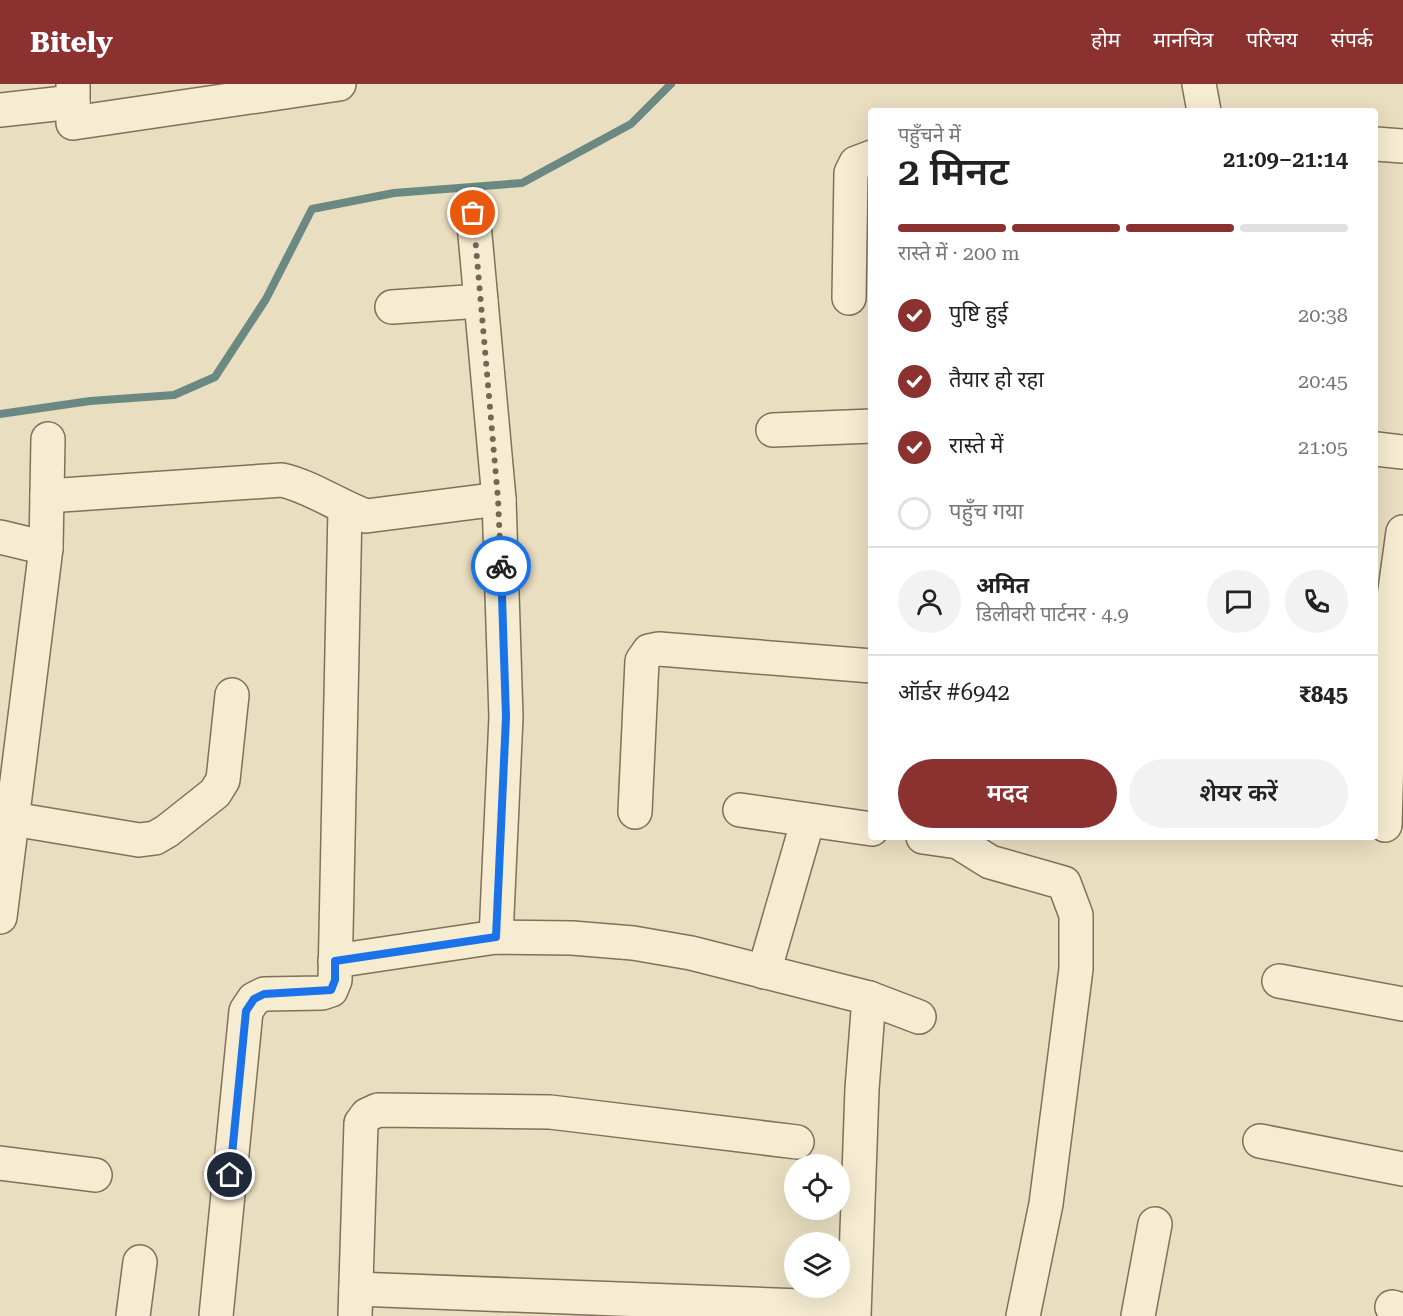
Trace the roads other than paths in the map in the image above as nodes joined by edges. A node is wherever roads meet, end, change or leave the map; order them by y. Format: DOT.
graph roads {
  1 [pos="339,84"];
  2 [pos="1199,84"];
  3 [pos="73,93"];
  4 [pos="1203,108"];
  5 [pos="0,110"];
  6 [pos="1378,144"];
  7 [pos="1403,146"];
  8 [pos="868,158"];
  9 [pos="473,213"];
  10 [pos="849,298"];
  11 [pos="481,301"];
  12 [pos="392,307"];
  13 [pos="868,426"];
  14 [pos="772,430"];
  15 [pos="48,439"];
  16 [pos="1378,449"];
  17 [pos="1403,452"];
  18 [pos="47,496"];
  19 [pos="498,499"];
  20 [pos="345,508"];
  21 [pos="1403,532"];
  22 [pos="0,537"];
  23 [pos="46,548"];
  24 [pos="868,666"];
  25 [pos="232,695"];
  26 [pos="13,724"];
  27 [pos="740,810"];
  28 [pos="635,812"];
  29 [pos="13,819"];
  30 [pos="808,820"];
  31 [pos="1385,825"];
  32 [pos="868,829"];
  33 [pos="958,840"];
  34 [pos="1,907"];
  35 [pos="496,937"];
  36 [pos="335,961"];
  37 [pos="764,972"];
  38 [pos="1279,981"];
  39 [pos="869,998"];
  40 [pos="1403,1004"];
  41 [pos="919,1017"];
  42 [pos="1260,1141"];
  43 [pos="796,1142"];
  44 [pos="0,1163"];
  45 [pos="1403,1169"];
  46 [pos="95,1175"];
  47 [pos="1155,1224"];
  48 [pos="140,1262"];
  49 [pos="355,1302"];
  50 [pos="853,1312"];
  51 [pos="133,1316"];
  52 [pos="216,1316"];
  53 [pos="1023,1316"];
  54 [pos="1138,1316"];
  1 -- 3 [label="street"];
  2 -- 4 [label="street"];
  3 -- 5 [label="street"];
  6 -- 7 [label="street"];
  8 -- 10 [label="street"];
  9 -- 11 [label="street"];
  11 -- 12 [label="street"];
  11 -- 19 [label="street"];
  13 -- 14 [label="street"];
  15 -- 18 [label="street"];
  16 -- 17 [label="street"];
  18 -- 20 [label="street"];
  18 -- 23 [label="street"];
  19 -- 20 [label="street"];
  19 -- 35 [label="street"];
  20 -- 36 [label="street"];
  21 -- 31 [label="street"];
  22 -- 23 [label="street"];
  23 -- 26 [label="street"];
  24 -- 28 [label="street"];
  25 -- 29 [label="street"];
  26 -- 29 [label="street"];
  27 -- 30 [label="street"];
  29 -- 34 [label="street"];
  30 -- 32 [label="street"];
  30 -- 37 [label="street"];
  33 -- 53 [label="street"];
  35 -- 36 [label="street"];
  35 -- 37 [label="street"];
  36 -- 52 [label="street"];
  37 -- 39 [label="street"];
  38 -- 40 [label="street"];
  39 -- 41 [label="street"];
  39 -- 50 [label="street"];
  42 -- 45 [label="street"];
  43 -- 49 [label="street"];
  44 -- 46 [label="street"];
  47 -- 54 [label="street"];
  48 -- 51 [label="street"];
  49 -- 50 [label="street"];
}
